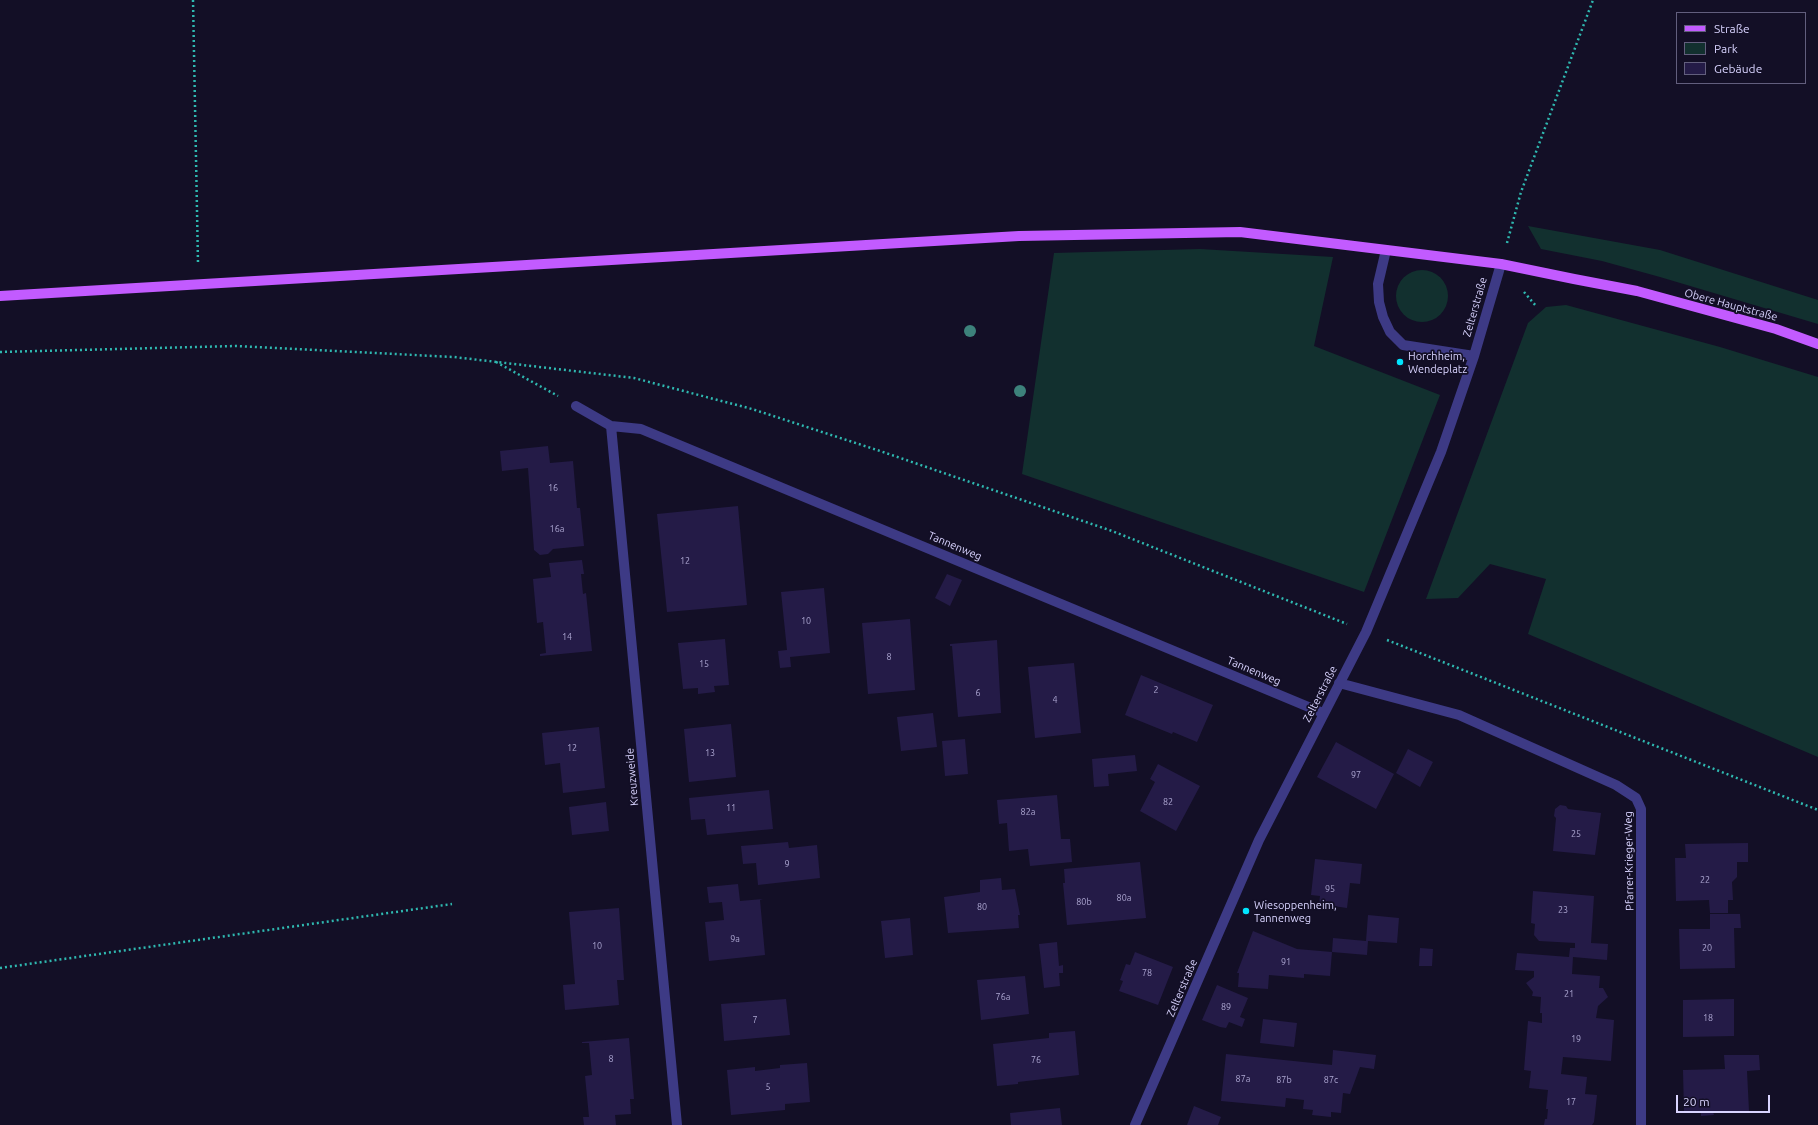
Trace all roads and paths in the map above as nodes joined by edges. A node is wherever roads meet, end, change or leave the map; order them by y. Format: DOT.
graph roads {
  1 [pos="193,0"];
  2 [pos="1593,0"];
  3 [pos="1386,250"];
  4 [pos="1501,264"];
  5 [pos="198,284"];
  6 [pos="0,296"];
  7 [pos="1818,344"];
  8 [pos="0,352"];
  9 [pos="1474,356"];
  10 [pos="493,361"];
  11 [pos="576,406"];
  12 [pos="611,426"];
  13 [pos="1366,632"];
  14 [pos="1339,683"];
  15 [pos="1323,713"];
  16 [pos="1818,810"];
  17 [pos="452,904"];
  18 [pos="0,968"];
  19 [pos="677,1125"];
  20 [pos="1135,1125"];
  21 [pos="1641,1125"];
  1 -- 5 [label="path"];
  2 -- 4 [label="path"];
  3 -- 4 [label="main road, Obere Hauptstraße"];
  3 -- 5 [label="main road, Obere Hauptstraße"];
  3 -- 9 [label="street"];
  4 -- 7 [label="main road, Obere Hauptstraße"];
  4 -- 9 [label="street, Zelterstraße"];
  5 -- 6 [label="main road, Obere Hauptstraße"];
  8 -- 10 [label="path"];
  9 -- 13 [label="street, Zelterstraße"];
  10 -- 11 [label="path"];
  10 -- 13 [label="path"];
  11 -- 12 [label="street, Tannenweg"];
  12 -- 15 [label="street, Tannenweg"];
  12 -- 19 [label="street, Kreuzweide"];
  13 -- 14 [label="street, Zelterstraße"];
  13 -- 16 [label="path"];
  14 -- 15 [label="street, Zelterstraße"];
  14 -- 21 [label="street, Pfarrer-Krieger-Weg"];
  15 -- 20 [label="street, Zelterstraße"];
  17 -- 18 [label="path"];
}
